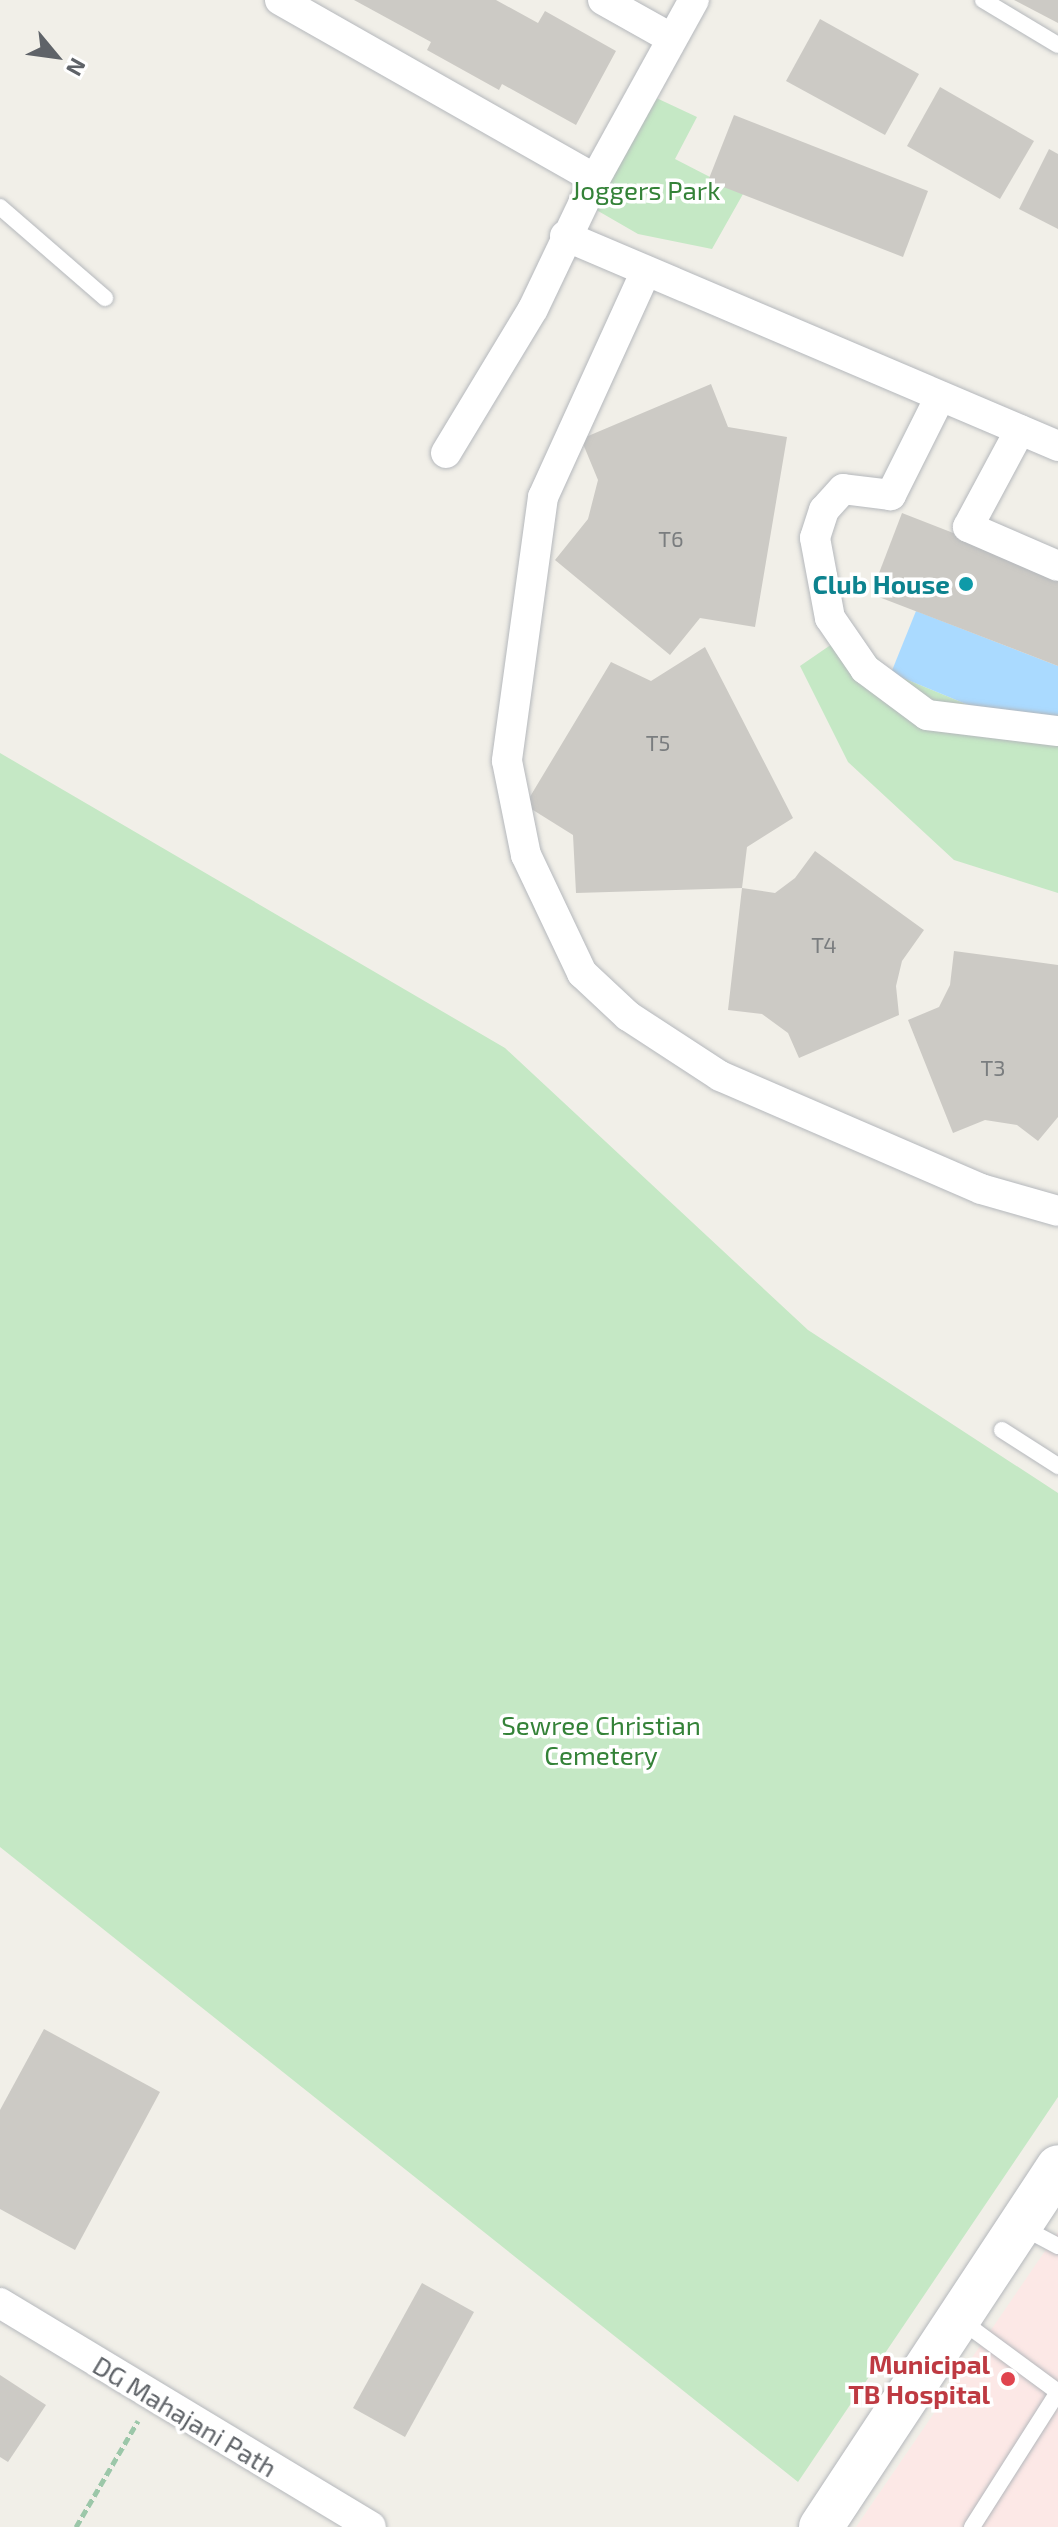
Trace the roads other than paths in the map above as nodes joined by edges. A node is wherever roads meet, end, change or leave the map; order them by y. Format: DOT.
graph roads {
  1 [pos="280,0"];
  2 [pos="603,0"];
  3 [pos="694,0"];
  4 [pos="985,1"];
  5 [pos="671,38"];
  6 [pos="1058,45"];
  7 [pos="595,179"];
  8 [pos="0,207"];
  9 [pos="565,236"];
  10 [pos="646,271"];
  11 [pos="105,298"];
  12 [pos="940,397"];
  13 [pos="1020,430"];
  14 [pos="1058,446"];
  15 [pos="446,453"];
  16 [pos="1058,566"];
  17 [pos="1058,731"];
  18 [pos="1058,1211"];
  19 [pos="1002,1430"];
  20 [pos="1058,1466"];
  21 [pos="1058,2167"];
  22 [pos="1019,2225"];
  23 [pos="1058,2246"];
  24 [pos="0,2303"];
  25 [pos="958,2318"];
  26 [pos="371,2527"];
  27 [pos="821,2527"];
  28 [pos="972,2527"];
  1 -- 7 [label="street"];
  2 -- 5 [label="street"];
  3 -- 5 [label="street"];
  4 -- 6 [label="lane"];
  5 -- 7 [label="street"];
  7 -- 9 [label="street"];
  8 -- 11 [label="lane"];
  9 -- 10 [label="street"];
  9 -- 15 [label="street"];
  10 -- 12 [label="street"];
  10 -- 18 [label="street"];
  12 -- 13 [label="street"];
  12 -- 17 [label="street"];
  13 -- 14 [label="street"];
  13 -- 16 [label="street"];
  19 -- 20 [label="lane"];
  21 -- 22 [label="main road"];
  22 -- 23 [label="lane"];
  22 -- 25 [label="main road"];
  24 -- 26 [label="street, DG Mahajani Path"];
  25 -- 27 [label="main road"];
  25 -- 28 [label="lane"];
}
